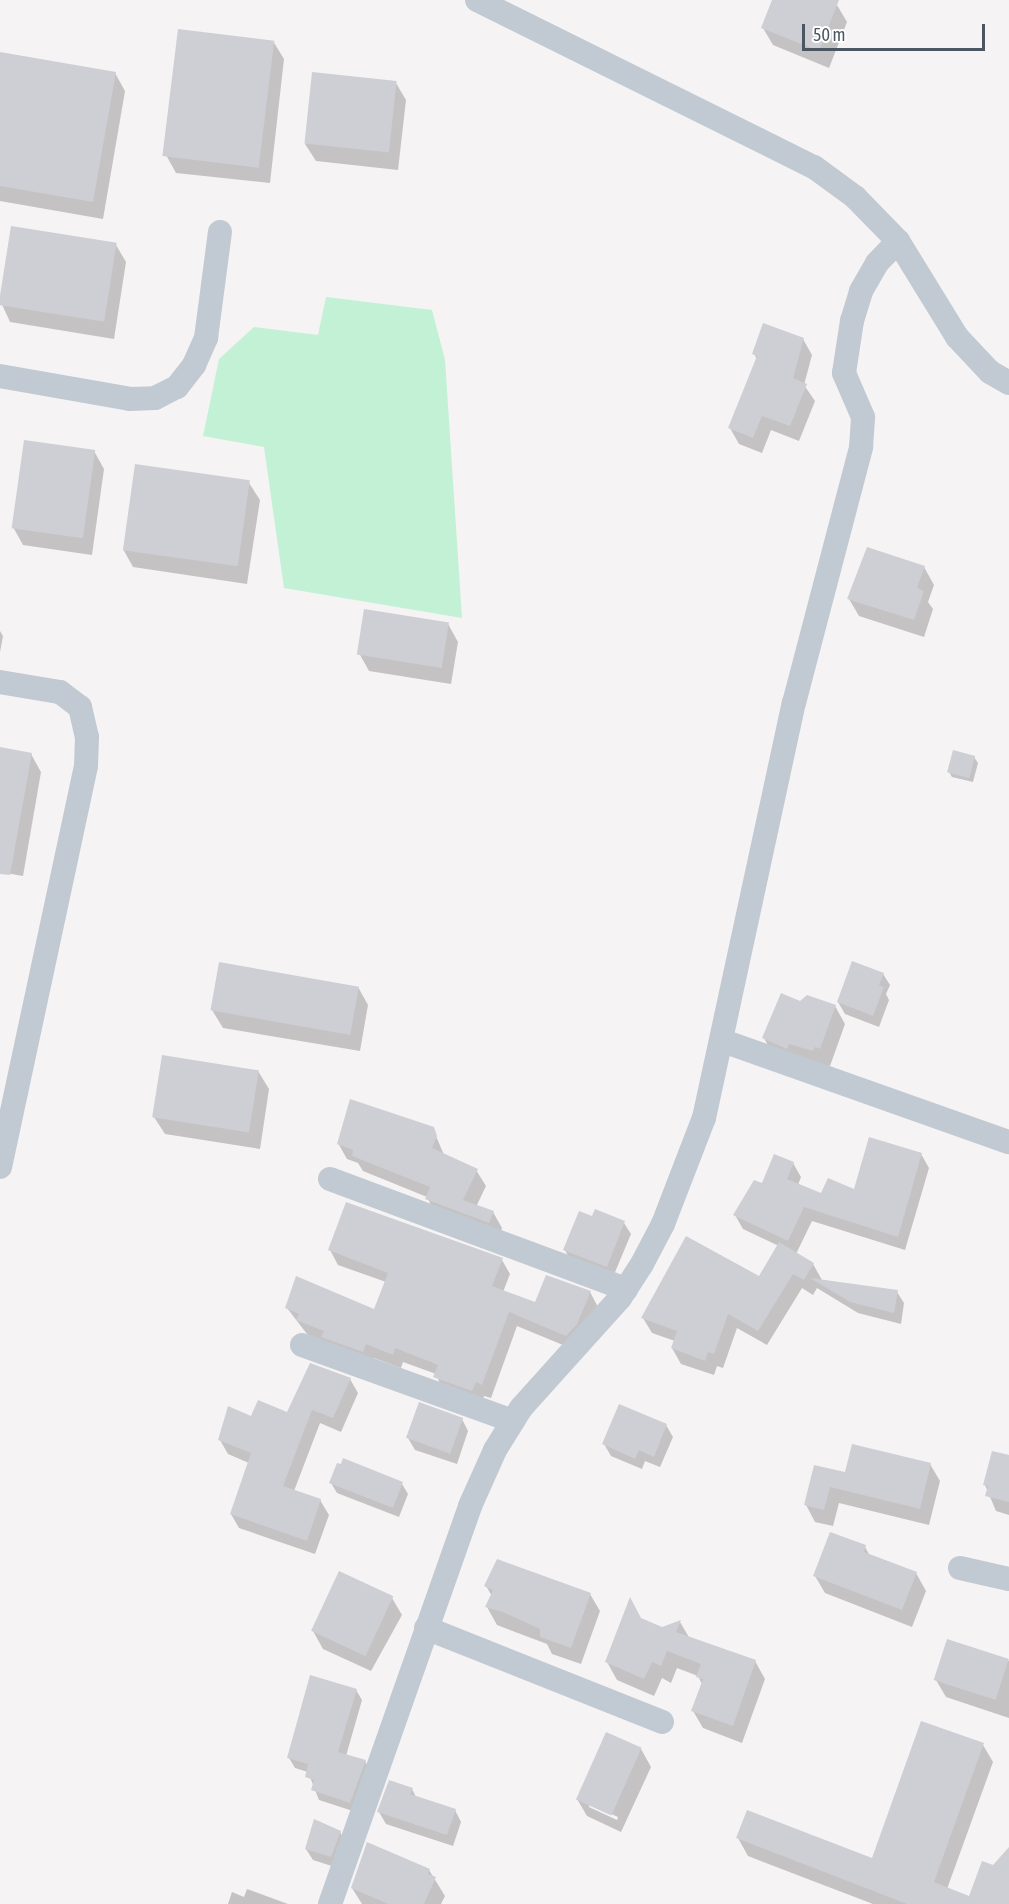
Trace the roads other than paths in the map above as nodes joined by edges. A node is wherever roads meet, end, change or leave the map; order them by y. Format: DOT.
graph roads {
  1 [pos="477,0"];
  2 [pos="220,232"];
  3 [pos="898,241"];
  4 [pos="0,376"];
  5 [pos="1009,383"];
  6 [pos="0,682"];
  7 [pos="723,1041"];
  8 [pos="1009,1142"];
  9 [pos="0,1167"];
  10 [pos="330,1179"];
  11 [pos="626,1289"];
  12 [pos="302,1345"];
  13 [pos="513,1421"];
  14 [pos="960,1568"];
  15 [pos="1009,1579"];
  16 [pos="426,1628"];
  17 [pos="662,1722"];
  18 [pos="330,1904"];
  1 -- 3 [label="street"];
  2 -- 4 [label="street"];
  3 -- 5 [label="street"];
  3 -- 7 [label="street"];
  6 -- 9 [label="street"];
  7 -- 8 [label="street"];
  7 -- 11 [label="street"];
  10 -- 11 [label="street"];
  11 -- 13 [label="street"];
  12 -- 13 [label="street"];
  13 -- 16 [label="street"];
  14 -- 15 [label="street"];
  16 -- 17 [label="street"];
  16 -- 18 [label="street"];
}
